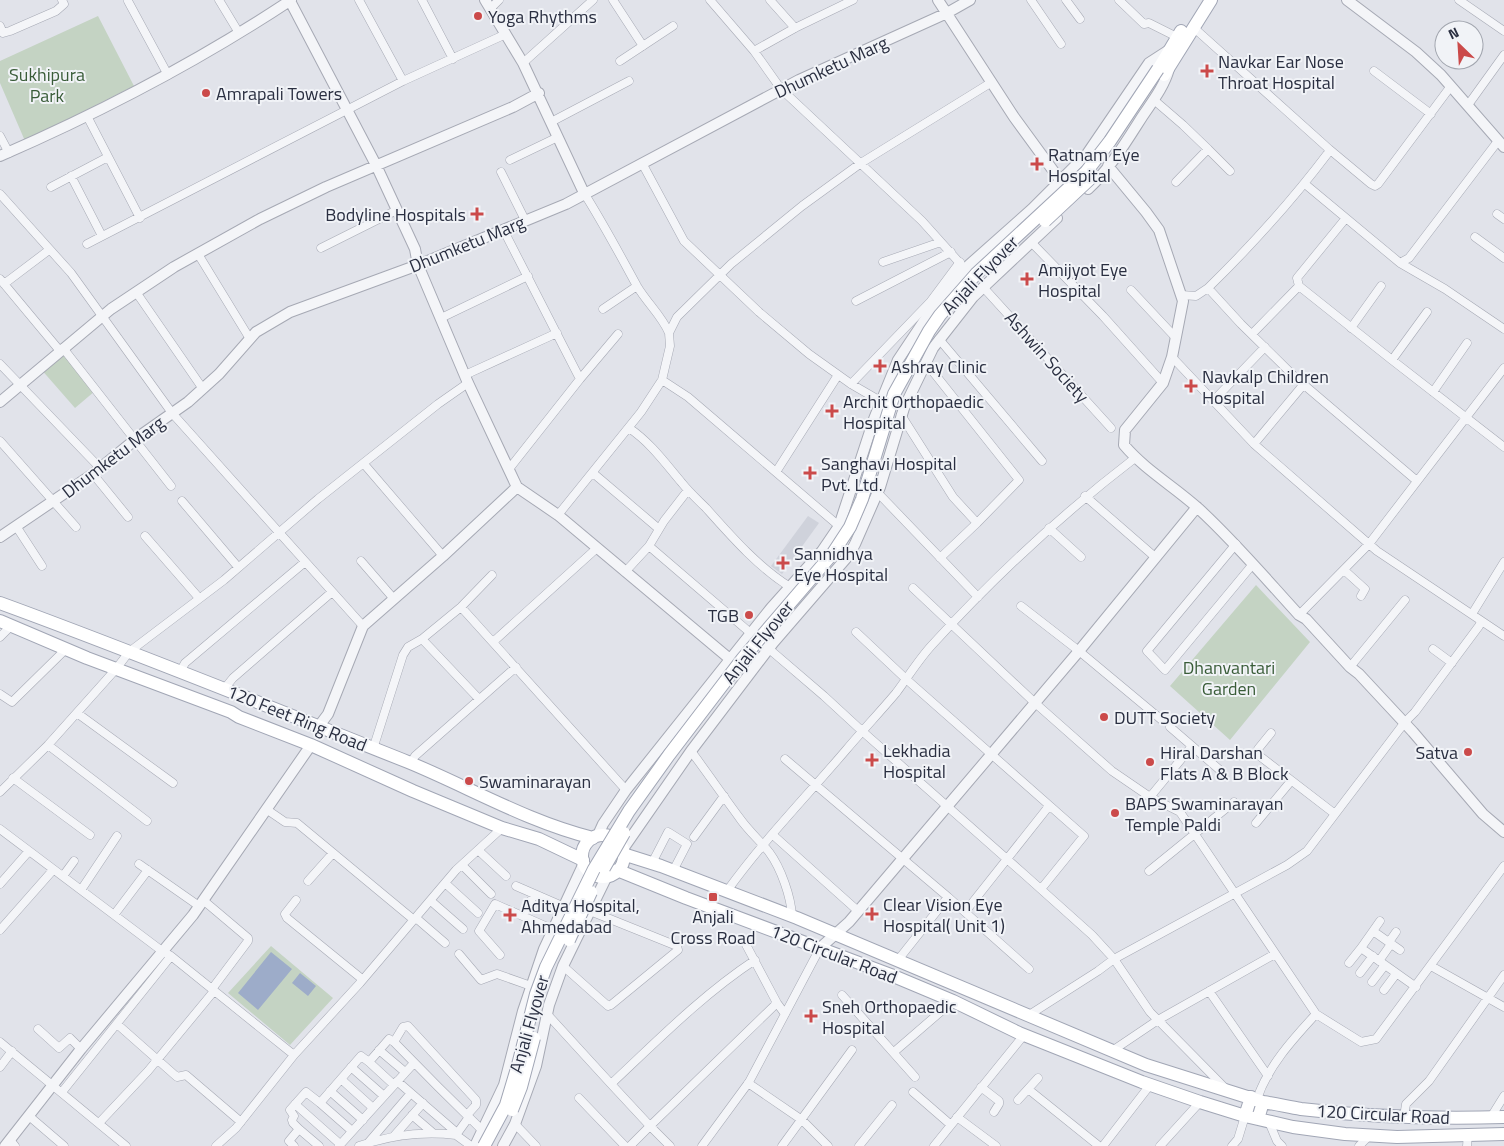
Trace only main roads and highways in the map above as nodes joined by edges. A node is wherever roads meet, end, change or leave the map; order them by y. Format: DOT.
graph roads {
  1 [pos="1202,0"];
  2 [pos="1211,0"];
  3 [pos="1164,70"];
  4 [pos="0,603"];
  5 [pos="5,624"];
  6 [pos="595,836"];
  7 [pos="623,852"];
  8 [pos="583,862"];
  9 [pos="612,873"];
  10 [pos="1257,1099"];
  11 [pos="1245,1116"];
  12 [pos="1504,1117"];
  13 [pos="1264,1121"];
  14 [pos="1504,1134"];
  15 [pos="1467,1140"];
  16 [pos="484,1146"];
  17 [pos="493,1146"];
  1 -- 3 [label="main road, Anjali Flyover"];
  2 -- 3 [label="main road"];
  3 -- 16 [label="main road, Anjali Flyover, bridge"];
  3 -- 17 [label="main road, Anjali Flyover, bridge"];
  4 -- 6 [label="main road, 120 Feet Ring Road"];
  5 -- 8 [label="main road, 120 Feet Ring Road"];
  6 -- 7 [label="main road"];
  6 -- 8 [label="main road"];
  7 -- 9 [label="main road"];
  7 -- 10 [label="main road, 120 Circular Road"];
  8 -- 9 [label="main road"];
  9 -- 11 [label="main road, 120 Circular Road"];
  10 -- 11 [label="main road"];
  10 -- 12 [label="main road, 120 Circular Road"];
  10 -- 13 [label="main road"];
  11 -- 13 [label="main road, 120 Circular Road"];
  13 -- 15 [label="main road, 120 Circular Road"];
  14 -- 15 [label="main road, 120 Circular Road"];
}
